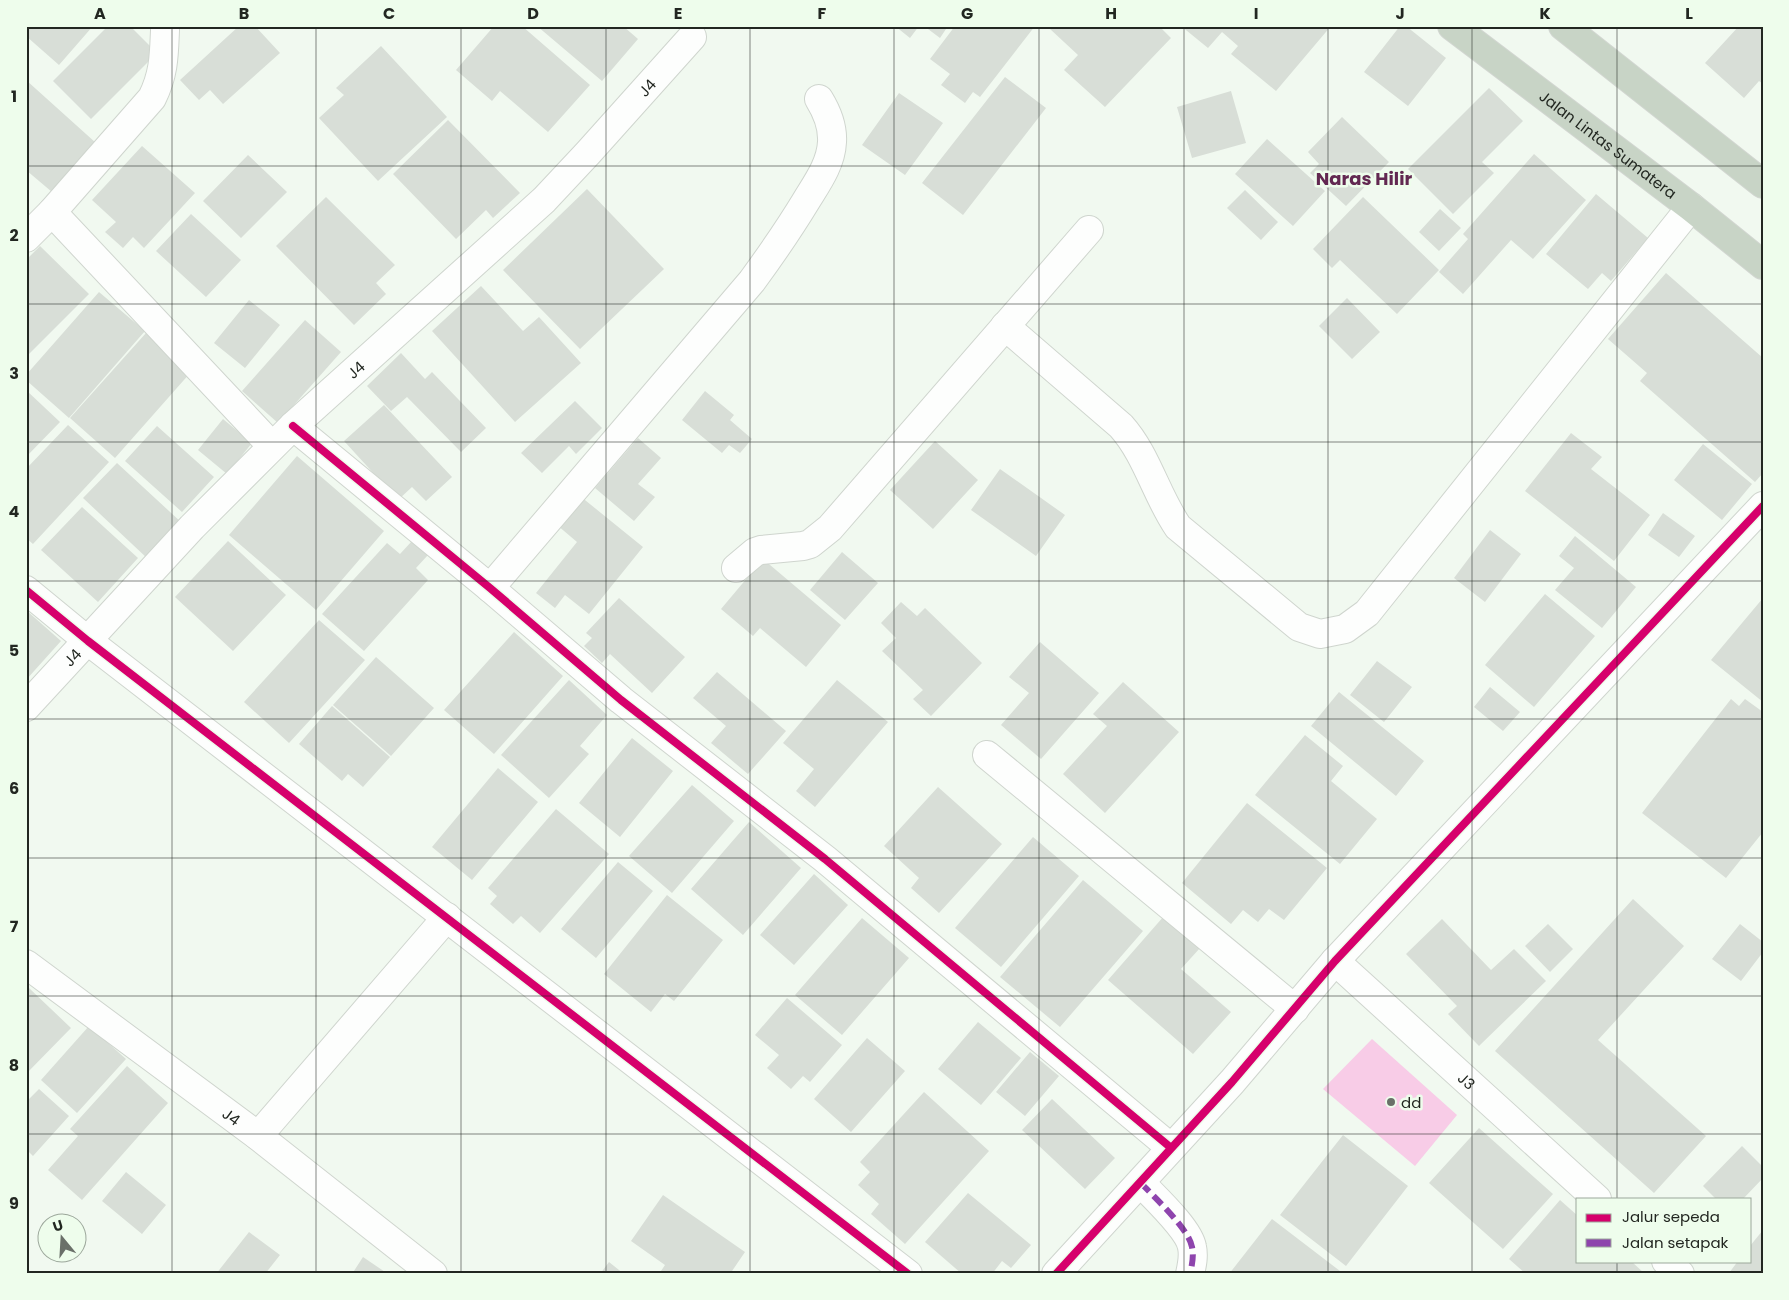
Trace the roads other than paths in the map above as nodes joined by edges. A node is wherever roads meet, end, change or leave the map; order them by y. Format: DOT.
graph roads {
  1 [pos="1452,26"];
  2 [pos="166,27"];
  3 [pos="1568,28"];
  4 [pos="692,37"];
  5 [pos="820,99"];
  6 [pos="1763,184"];
  7 [pos="1691,208"];
  8 [pos="37,220"];
  9 [pos="1089,230"];
  10 [pos="1763,265"];
  11 [pos="1005,326"];
  12 [pos="293,426"];
  13 [pos="272,446"];
  14 [pos="1763,506"];
  15 [pos="736,568"];
  16 [pos="490,588"];
  17 [pos="26,590"];
  18 [pos="88,641"];
  19 [pos="26,707"];
  20 [pos="987,755"];
  21 [pos="446,917"];
  22 [pos="1336,961"];
  23 [pos="26,964"];
  24 [pos="1295,1009"];
  25 [pos="258,1136"];
  26 [pos="1170,1148"];
  27 [pos="1141,1183"];
  28 [pos="1596,1198"];
  29 [pos="1667,1262"];
  30 [pos="433,1274"];
  31 [pos="908,1274"];
  32 [pos="1056,1274"];
  33 [pos="1190,1274"];
  34 [pos="1680,1274"];
  1 -- 7 [label="highway, Jalan Lintas Sumatera"];
  2 -- 8 [label="street"];
  3 -- 6 [label="highway"];
  4 -- 12 [label="street, J4"];
  5 -- 16 [label="street"];
  7 -- 10 [label="highway, Jalan Lintas Sumatera"];
  7 -- 11 [label="street"];
  8 -- 13 [label="street"];
  9 -- 11 [label="street"];
  11 -- 15 [label="street"];
  12 -- 13 [label="street, J4"];
  12 -- 16 [label="street"];
  13 -- 18 [label="street, J4"];
  14 -- 22 [label="street"];
  16 -- 26 [label="street"];
  17 -- 18 [label="street"];
  18 -- 19 [label="street, J4"];
  18 -- 21 [label="street"];
  20 -- 24 [label="street"];
  21 -- 25 [label="street"];
  21 -- 31 [label="street"];
  22 -- 24 [label="street"];
  22 -- 28 [label="street, J3"];
  23 -- 25 [label="street, J4"];
  24 -- 26 [label="street"];
  25 -- 30 [label="street, J4"];
  26 -- 27 [label="street"];
  27 -- 32 [label="street"];
  27 -- 33 [label="street"];
  29 -- 34 [label="street"];
}
